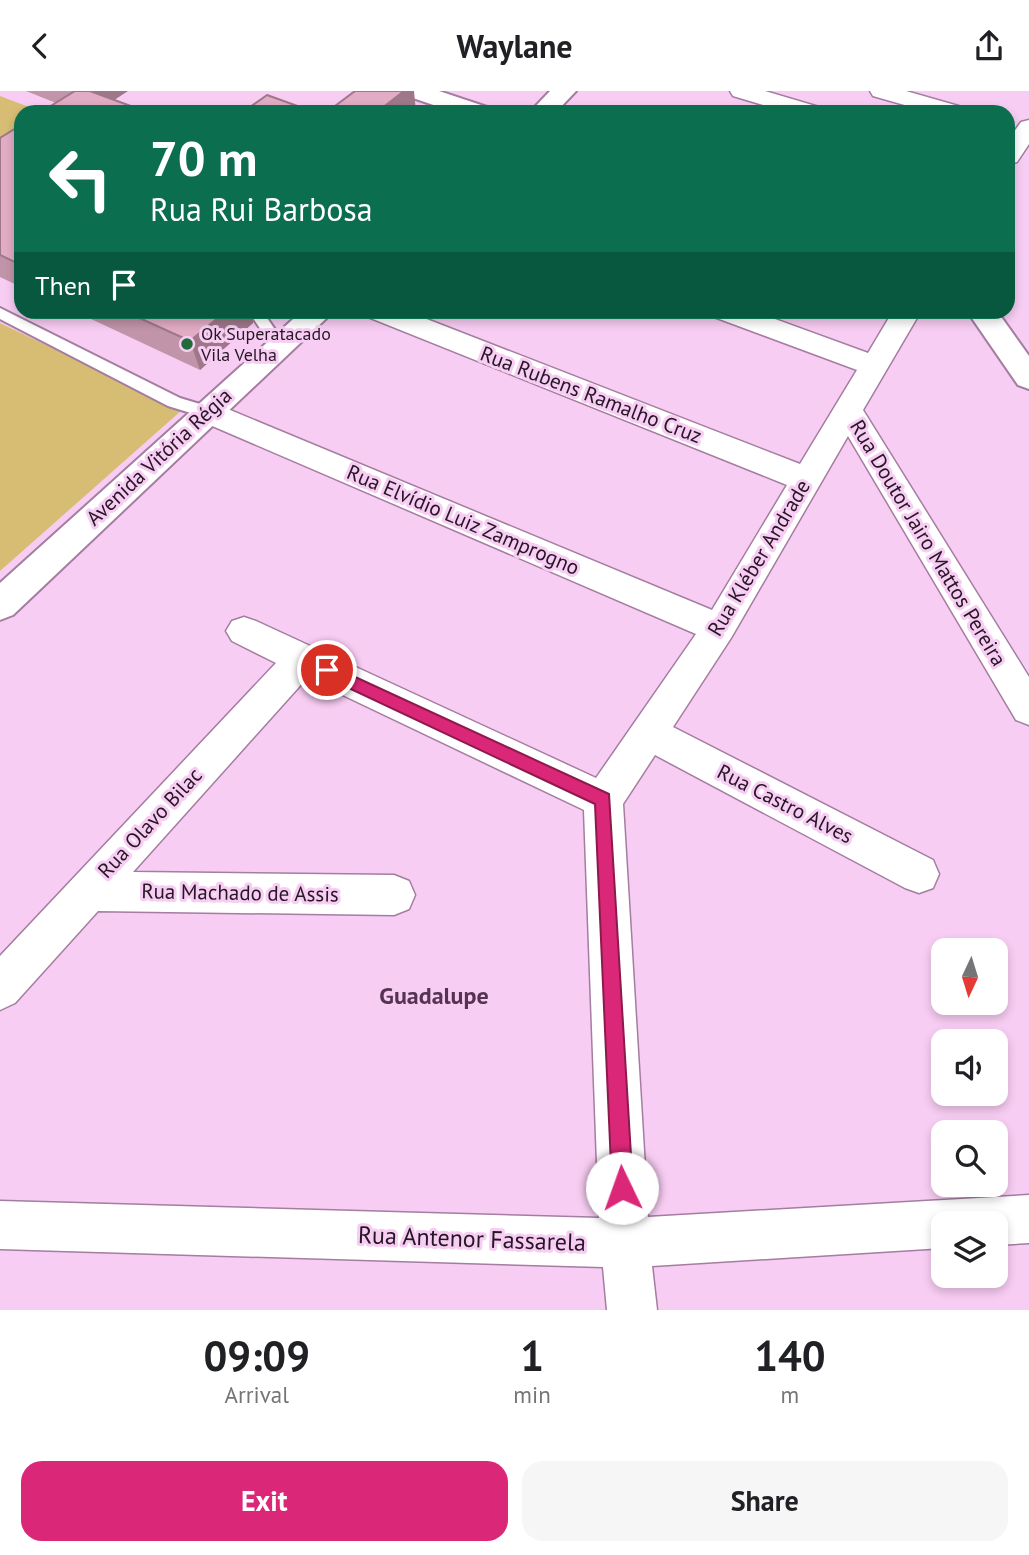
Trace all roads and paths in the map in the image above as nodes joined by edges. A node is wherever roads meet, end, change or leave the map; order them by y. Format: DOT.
graph roads {
  1 [pos="415,91"];
  2 [pos="564,91"];
  3 [pos="741,91"];
  4 [pos="879,91"];
  5 [pos="457,105"];
  6 [pos="549,105"];
  7 [pos="788,105"];
  8 [pos="868,105"];
  9 [pos="929,105"];
  10 [pos="0,313"];
  11 [pos="261,319"];
  12 [pos="311,319"];
  13 [pos="398,319"];
  14 [pos="746,319"];
  15 [pos="902,319"];
  16 [pos="987,319"];
  17 [pos="280,347"];
  18 [pos="873,365"];
  19 [pos="1029,378"];
  20 [pos="207,412"];
  21 [pos="849,412"];
  22 [pos="805,479"];
  23 [pos="0,605"];
  24 [pos="719,628"];
  25 [pos="244,631"];
  26 [pos="302,659"];
  27 [pos="1029,709"];
  28 [pos="650,734"];
  29 [pos="603,800"];
  30 [pos="919,874"];
  31 [pos="87,891"];
  32 [pos="394,895"];
  33 [pos="0,988"];
  34 [pos="1029,1219"];
  35 [pos="1008,1220"];
  36 [pos="0,1225"];
  37 [pos="931,1225"];
  38 [pos="625,1243"];
  39 [pos="632,1310"];
  1 -- 5 [label="street"];
  2 -- 6 [label="street"];
  3 -- 7 [label="street"];
  4 -- 8 [label="street"];
  4 -- 9 [label="street"];
  10 -- 20 [label="lane"];
  11 -- 17 [label="lane"];
  12 -- 17 [label="street, Avenida Vitória Régia"];
  13 -- 22 [label="street, Rua Rubens Ramalho Cruz"];
  14 -- 18 [label="street"];
  15 -- 18 [label="street, Rua Kléber Andrade"];
  16 -- 19 [label="street"];
  17 -- 20 [label="street, Avenida Vitória Régia"];
  18 -- 21 [label="street, Rua Kléber Andrade"];
  20 -- 23 [label="street, Avenida Vitória Régia"];
  20 -- 24 [label="street, Rua Elvídio Luiz Zamprogno"];
  21 -- 22 [label="street, Rua Kléber Andrade"];
  21 -- 27 [label="street, Rua Doutor Jairo Mattos Pereira"];
  22 -- 24 [label="street, Rua Kléber Andrade"];
  24 -- 28 [label="street, Rua Kléber Andrade"];
  25 -- 26 [label="street"];
  26 -- 29 [label="street"];
  26 -- 31 [label="street, Rua Olavo Bilac"];
  28 -- 29 [label="street, Rua Kléber Andrade"];
  28 -- 30 [label="street, Rua Castro Alves"];
  29 -- 38 [label="street"];
  31 -- 32 [label="street, Rua Machado de Assis"];
  31 -- 33 [label="street, Rua Olavo Bilac"];
  34 -- 35 [label="street"];
  36 -- 38 [label="street, Rua Antenor Fassarela"];
  37 -- 38 [label="street, Rua Antenor Fassarela"];
  38 -- 39 [label="street"];
}
